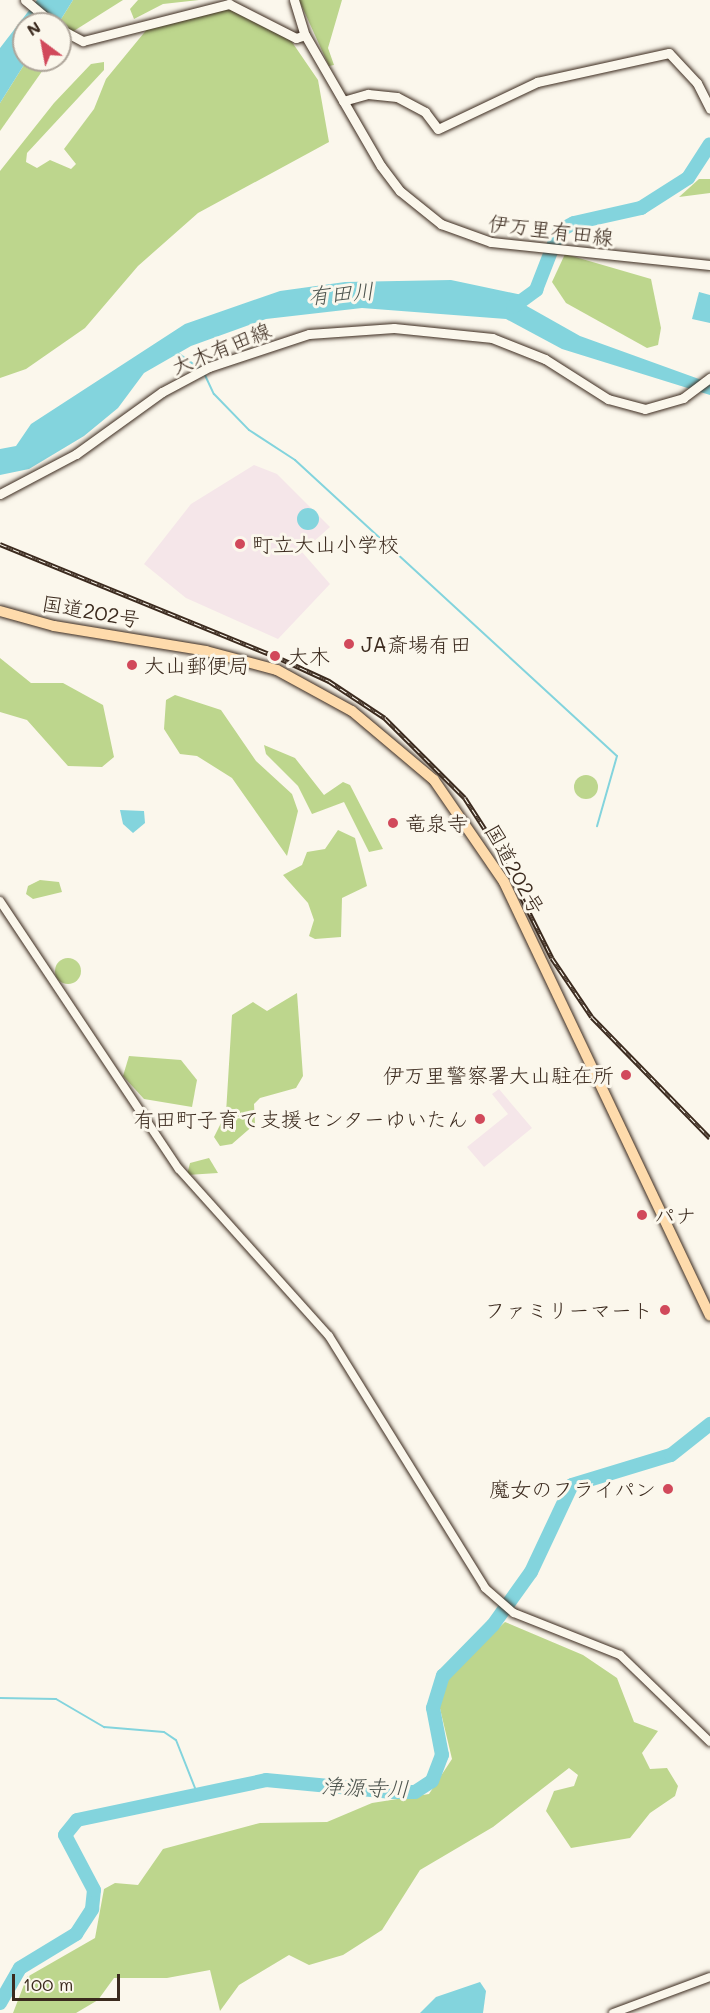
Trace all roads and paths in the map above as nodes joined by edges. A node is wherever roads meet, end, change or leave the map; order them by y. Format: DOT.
graph roads {
  1 [pos="25,0"];
  2 [pos="294,0"];
  3 [pos="40,12"];
  4 [pos="305,35"];
  5 [pos="72,38"];
  6 [pos="343,101"];
  7 [pos="710,109"];
  8 [pos="710,266"];
  9 [pos="710,378"];
  10 [pos="0,494"];
  11 [pos="0,612"];
  12 [pos="0,902"];
  13 [pos="710,1315"];
  14 [pos="710,1742"];
  15 [pos="710,1977"];
  16 [pos="613,2013"];
  1 -- 3 [label="main road"];
  2 -- 4 [label="main road, 伊万里有田線"];
  4 -- 5 [label="main road"];
  4 -- 6 [label="main road, 伊万里有田線"];
  6 -- 7 [label="main road"];
  6 -- 8 [label="main road, 伊万里有田線"];
  9 -- 10 [label="main road, 大木有田線"];
  11 -- 13 [label="highway, 国道202号"];
  12 -- 14 [label="street"];
  15 -- 16 [label="street"];
}
